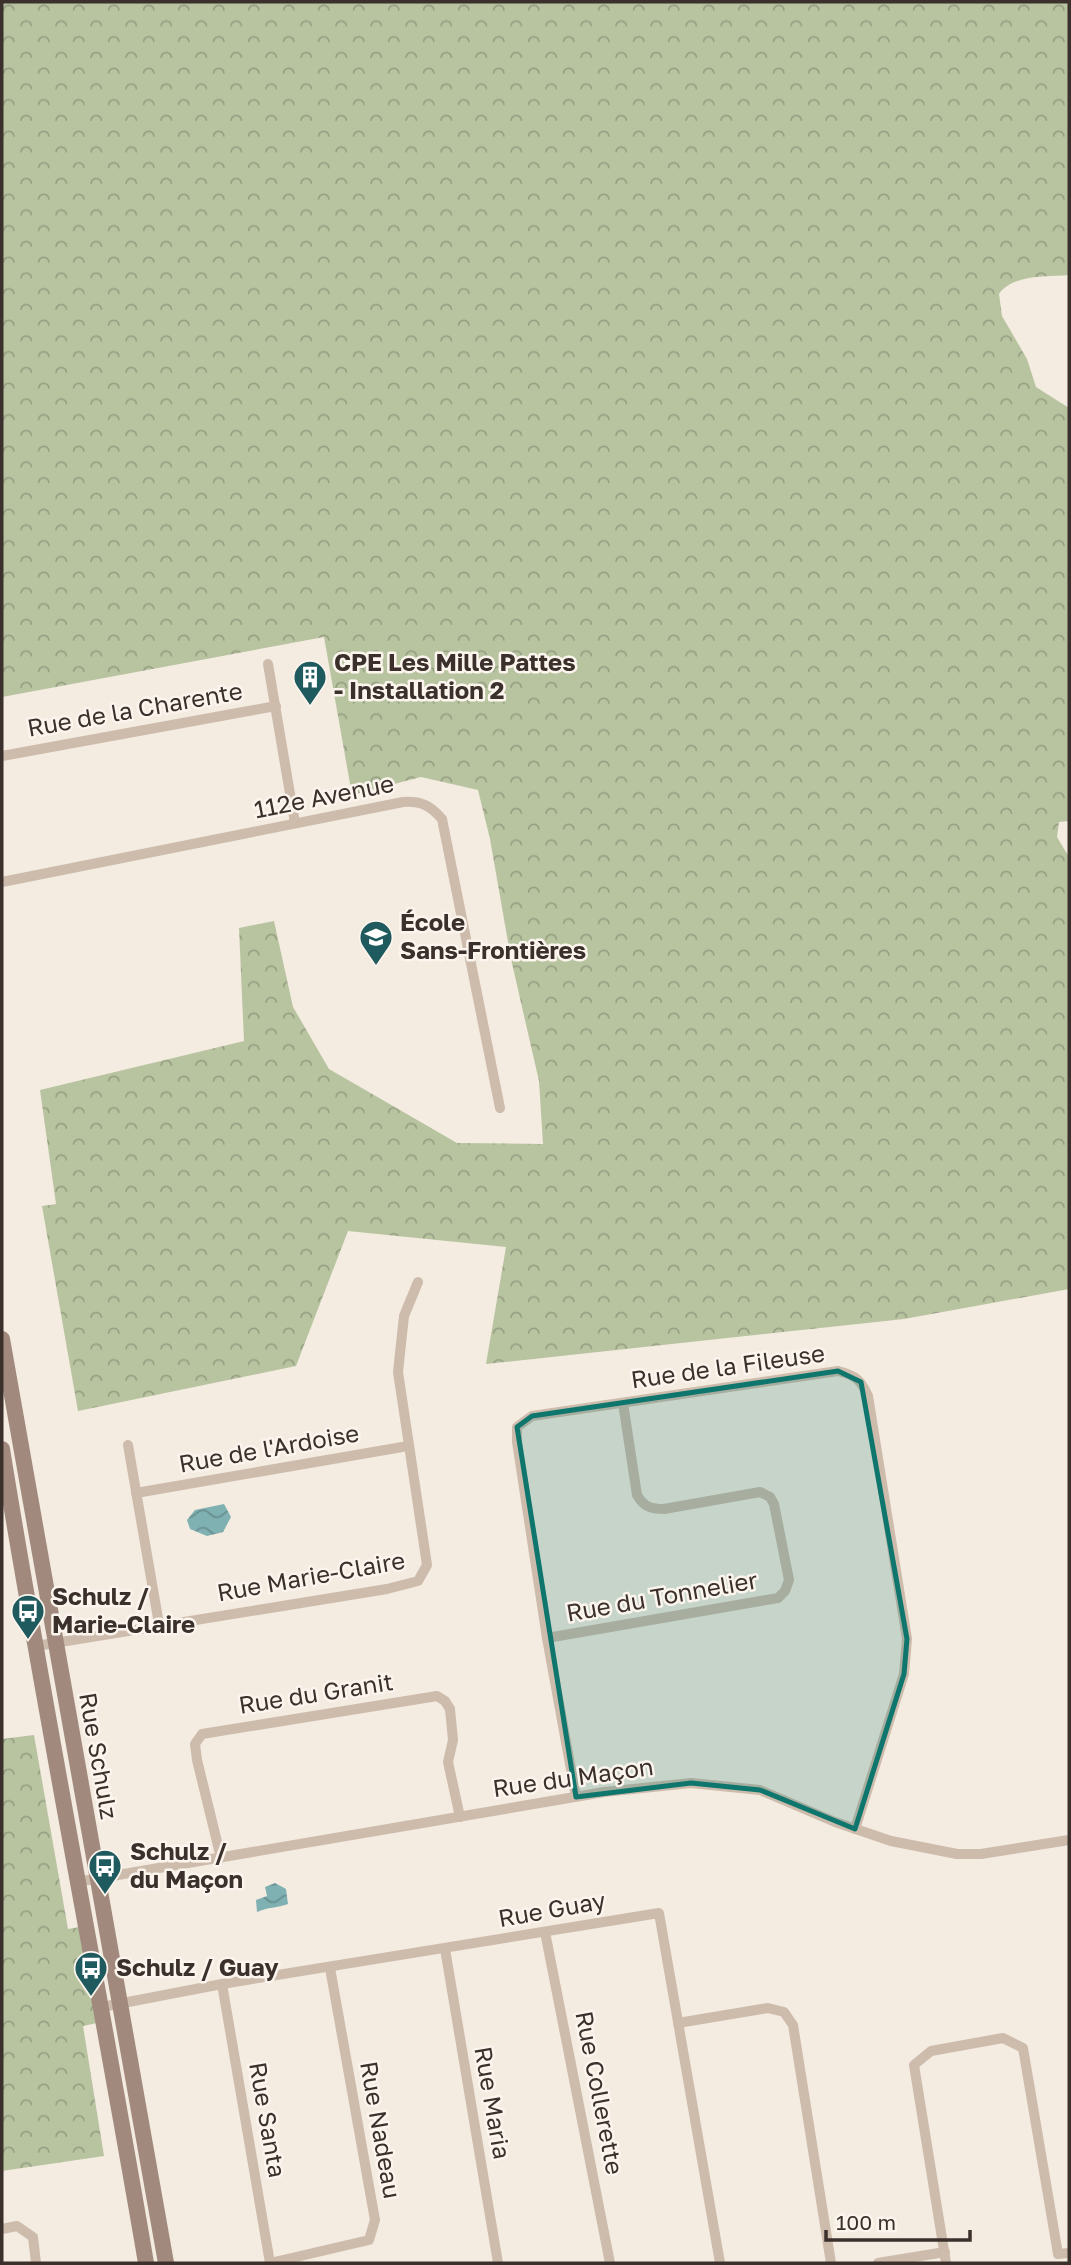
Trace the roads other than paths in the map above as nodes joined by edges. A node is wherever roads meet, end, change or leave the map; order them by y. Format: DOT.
graph roads {
  1 [pos="268,664"];
  2 [pos="276,706"];
  3 [pos="2,756"];
  4 [pos="295,823"];
  5 [pos="2,882"];
  6 [pos="499,1108"];
  7 [pos="418,1282"];
  8 [pos="2,1339"];
  9 [pos="623,1403"];
  10 [pos="128,1445"];
  11 [pos="408,1446"];
  12 [pos="2,1449"];
  13 [pos="24,1469"];
  14 [pos="4,1472"];
  15 [pos="136,1493"];
  16 [pos="159,1625"];
  17 [pos="547,1638"];
  18 [pos="55,1643"];
  19 [pos="36,1646"];
  20 [pos="78,1774"];
  21 [pos="59,1778"];
  22 [pos="576,1797"];
  23 [pos="460,1817"];
  24 [pos="855,1829"];
  25 [pos="1069,1840"];
  26 [pos="221,1858"];
  27 [pos="97,1878"];
  28 [pos="77,1882"];
  29 [pos="545,1932"];
  30 [pos="445,1949"];
  31 [pos="330,1968"];
  32 [pos="222,1984"];
  33 [pos="121,2004"];
  34 [pos="102,2007"];
  35 [pos="678,2023"];
  36 [pos="146,2152"];
  37 [pos="127,2155"];
  38 [pos="2,2229"];
  39 [pos="1063,2257"];
  40 [pos="945,2258"];
  41 [pos="36,2263"];
  42 [pos="146,2263"];
  43 [pos="166,2263"];
  44 [pos="270,2263"];
  45 [pos="498,2263"];
  46 [pos="610,2263"];
  47 [pos="720,2263"];
  48 [pos="831,2263"];
  49 [pos="878,2263"];
  1 -- 2 [label="street"];
  2 -- 3 [label="street, Rue de la Charente"];
  2 -- 4 [label="street"];
  4 -- 5 [label="street, 112e Avenue"];
  4 -- 6 [label="street, 112e Avenue"];
  7 -- 11 [label="street, Rue Marie-Claire"];
  8 -- 13 [label="street, Rue Schulz"];
  9 -- 17 [label="street, Rue de la Fileuse"];
  9 -- 17 [label="street, Rue du Tonnelier"];
  9 -- 24 [label="street, Rue de la Fileuse"];
  10 -- 15 [label="street"];
  11 -- 15 [label="street, Rue de l'Ardoise"];
  11 -- 16 [label="street, Rue Marie-Claire"];
  12 -- 14 [label="street, Rue Schulz"];
  13 -- 14 [label="street"];
  13 -- 18 [label="street, Rue Schulz"];
  14 -- 19 [label="street, Rue Schulz"];
  15 -- 16 [label="street"];
  16 -- 18 [label="street, Rue Marie-Claire"];
  17 -- 22 [label="street, Rue de la Fileuse"];
  18 -- 19 [label="street, Rue Marie-Claire"];
  18 -- 20 [label="street, Rue Schulz"];
  19 -- 21 [label="street, Rue Schulz"];
  20 -- 21 [label="street"];
  20 -- 27 [label="street, Rue Schulz"];
  21 -- 28 [label="street, Rue Schulz"];
  22 -- 23 [label="street, Rue du Maçon"];
  22 -- 24 [label="street, Rue du Maçon"];
  23 -- 26 [label="street, Rue du Maçon"];
  23 -- 26 [label="street, Rue du Granit"];
  24 -- 25 [label="street, Rue du Maçon"];
  26 -- 27 [label="street, Rue du Maçon"];
  27 -- 28 [label="street, Rue du Maçon"];
  27 -- 33 [label="street, Rue Schulz"];
  28 -- 34 [label="street, Rue Schulz"];
  29 -- 30 [label="street, Rue Guay"];
  29 -- 35 [label="street, Rue Guay"];
  29 -- 46 [label="street, Rue Collerette"];
  30 -- 31 [label="street, Rue Guay"];
  30 -- 45 [label="street, Rue Maria"];
  31 -- 32 [label="street, Rue Guay"];
  31 -- 44 [label="street, Rue Nadeau"];
  32 -- 33 [label="street, Rue Guay"];
  32 -- 44 [label="street, Rue Santa"];
  33 -- 34 [label="street, Rue Guay"];
  33 -- 36 [label="street, Rue Schulz"];
  34 -- 37 [label="street, Rue Schulz"];
  35 -- 47 [label="street, Rue Guay"];
  35 -- 48 [label="street"];
  36 -- 37 [label="street"];
  36 -- 43 [label="street, Rue Schulz"];
  37 -- 42 [label="street, Rue Schulz"];
  38 -- 41 [label="street"];
  39 -- 40 [label="street"];
  40 -- 49 [label="street"];
}
